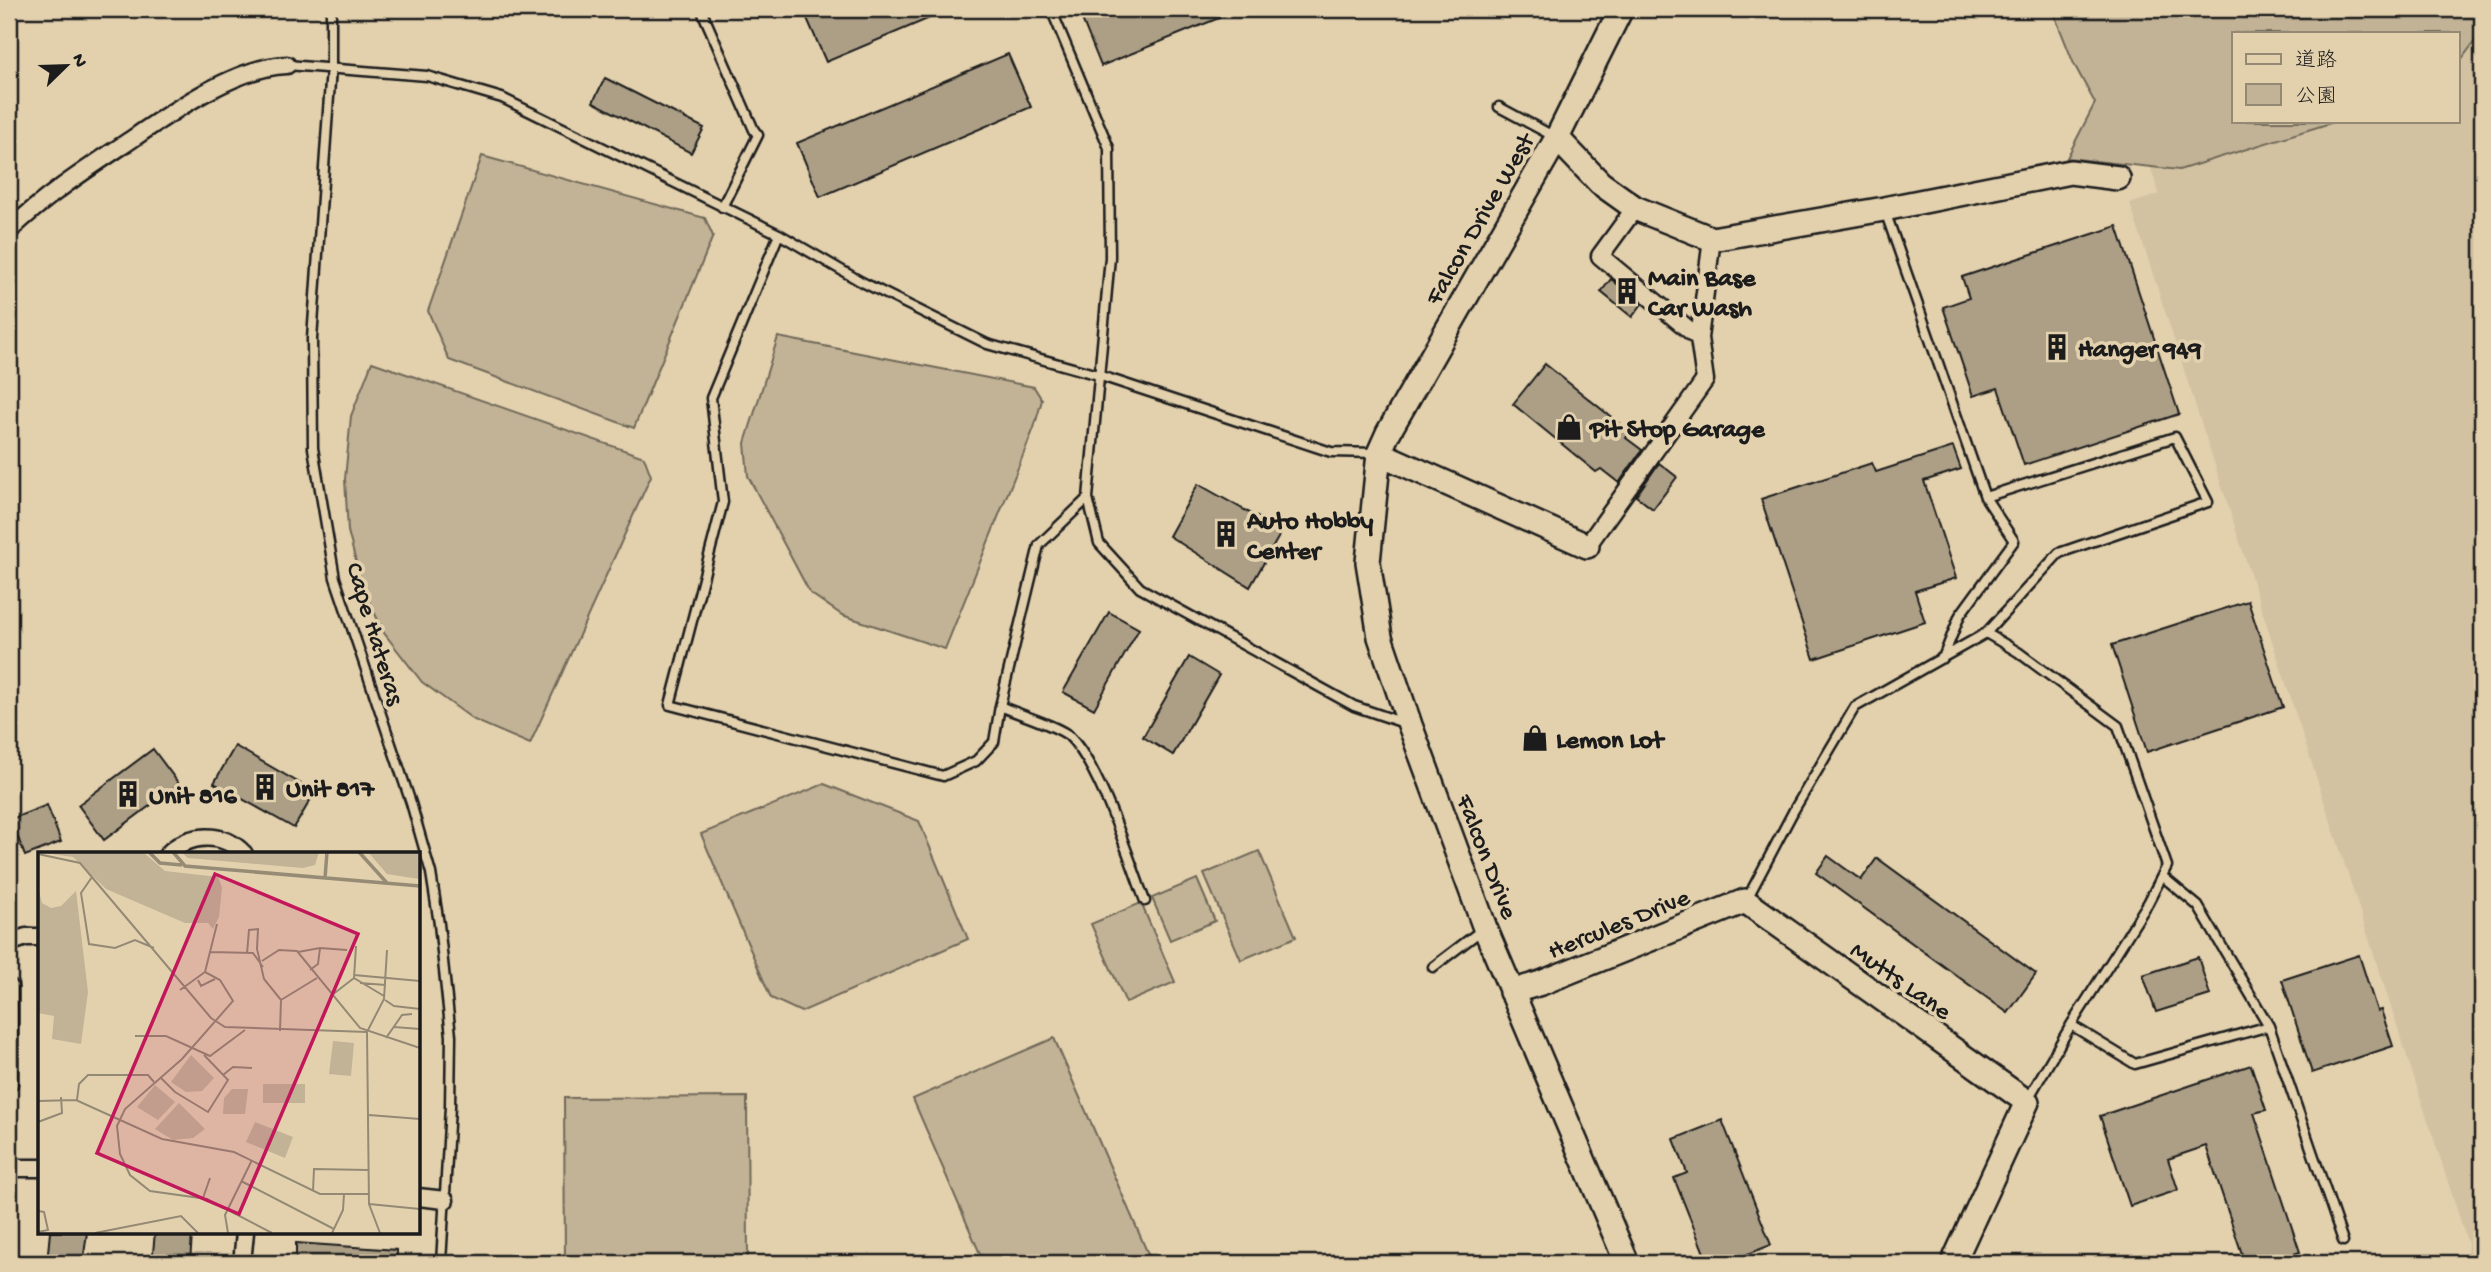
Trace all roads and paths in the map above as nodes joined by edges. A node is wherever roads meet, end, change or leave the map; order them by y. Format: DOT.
graph roads {
  1 [pos="331,9"];
  2 [pos="701,9"];
  3 [pos="1051,9"];
  4 [pos="1621,9"];
  5 [pos="287,65"];
  6 [pos="331,68"];
  7 [pos="1499,107"];
  8 [pos="1557,138"];
  9 [pos="2118,178"];
  10 [pos="722,206"];
  11 [pos="1635,208"];
  12 [pos="1884,209"];
  13 [pos="9,231"];
  14 [pos="779,234"];
  15 [pos="1712,239"];
  16 [pos="1699,338"];
  17 [pos="1098,375"];
  18 [pos="1380,453"];
  19 [pos="1985,497"];
  20 [pos="1088,498"];
  21 [pos="1587,546"];
  22 [pos="1986,633"];
  23 [pos="1943,658"];
  24 [pos="1000,706"];
  25 [pos="1410,725"];
  26 [pos="170,852"];
  27 [pos="241,852"];
  28 [pos="2162,876"];
  29 [pos="1145,901"];
  30 [pos="1745,901"];
  31 [pos="1485,928"];
  32 [pos="38,937"];
  33 [pos="9,943"];
  34 [pos="1433,967"];
  35 [pos="9,987"];
  36 [pos="1511,992"];
  37 [pos="2071,1025"];
  38 [pos="2269,1026"];
  39 [pos="9,1083"];
  40 [pos="2027,1102"];
  41 [pos="9,1168"];
  42 [pos="38,1168"];
  43 [pos="420,1197"];
  44 [pos="445,1200"];
  45 [pos="245,1234"];
  46 [pos="2343,1241"];
  47 [pos="242,1263"];
  48 [pos="441,1263"];
  49 [pos="1627,1263"];
  50 [pos="1953,1263"];
  1 -- 6 [label="lane, Cape Hateras"];
  2 -- 10 [label="lane"];
  3 -- 17 [label="lane"];
  4 -- 8 [label="street, Falcon Drive West"];
  5 -- 6 [label="lane"];
  5 -- 13 [label="street"];
  6 -- 10 [label="lane"];
  6 -- 44 [label="lane, Cape Hateras"];
  7 -- 8 [label="lane"];
  8 -- 11 [label="street"];
  8 -- 18 [label="street, Falcon Drive West"];
  9 -- 12 [label="street"];
  10 -- 14 [label="lane"];
  11 -- 15 [label="street"];
  11 -- 16 [label="street"];
  12 -- 15 [label="street"];
  12 -- 19 [label="lane"];
  14 -- 17 [label="lane"];
  14 -- 24 [label="lane"];
  15 -- 16 [label="street"];
  16 -- 21 [label="street"];
  17 -- 18 [label="lane"];
  17 -- 20 [label="lane"];
  18 -- 21 [label="street"];
  18 -- 25 [label="street, Falcon Drive"];
  19 -- 22 [label="lane"];
  19 -- 23 [label="lane"];
  20 -- 24 [label="lane"];
  20 -- 25 [label="lane"];
  22 -- 23 [label="lane"];
  22 -- 28 [label="lane"];
  23 -- 30 [label="lane"];
  24 -- 29 [label="lane"];
  25 -- 31 [label="street, Falcon Drive"];
  26 -- 27 [label="street"];
  28 -- 37 [label="lane"];
  28 -- 38 [label="lane"];
  30 -- 36 [label="street, Hercules Drive"];
  30 -- 40 [label="street, Mutts Lane"];
  31 -- 34 [label="lane"];
  31 -- 36 [label="street, Falcon Drive"];
  32 -- 33 [label="street"];
  35 -- 39 [label="street"];
  36 -- 49 [label="street, Falcon Drive"];
  37 -- 38 [label="lane"];
  37 -- 40 [label="lane"];
  38 -- 46 [label="lane"];
  40 -- 50 [label="street"];
  41 -- 42 [label="street"];
  43 -- 44 [label="street"];
  44 -- 48 [label="lane, Cape Hateras"];
  45 -- 47 [label="street"];
}
